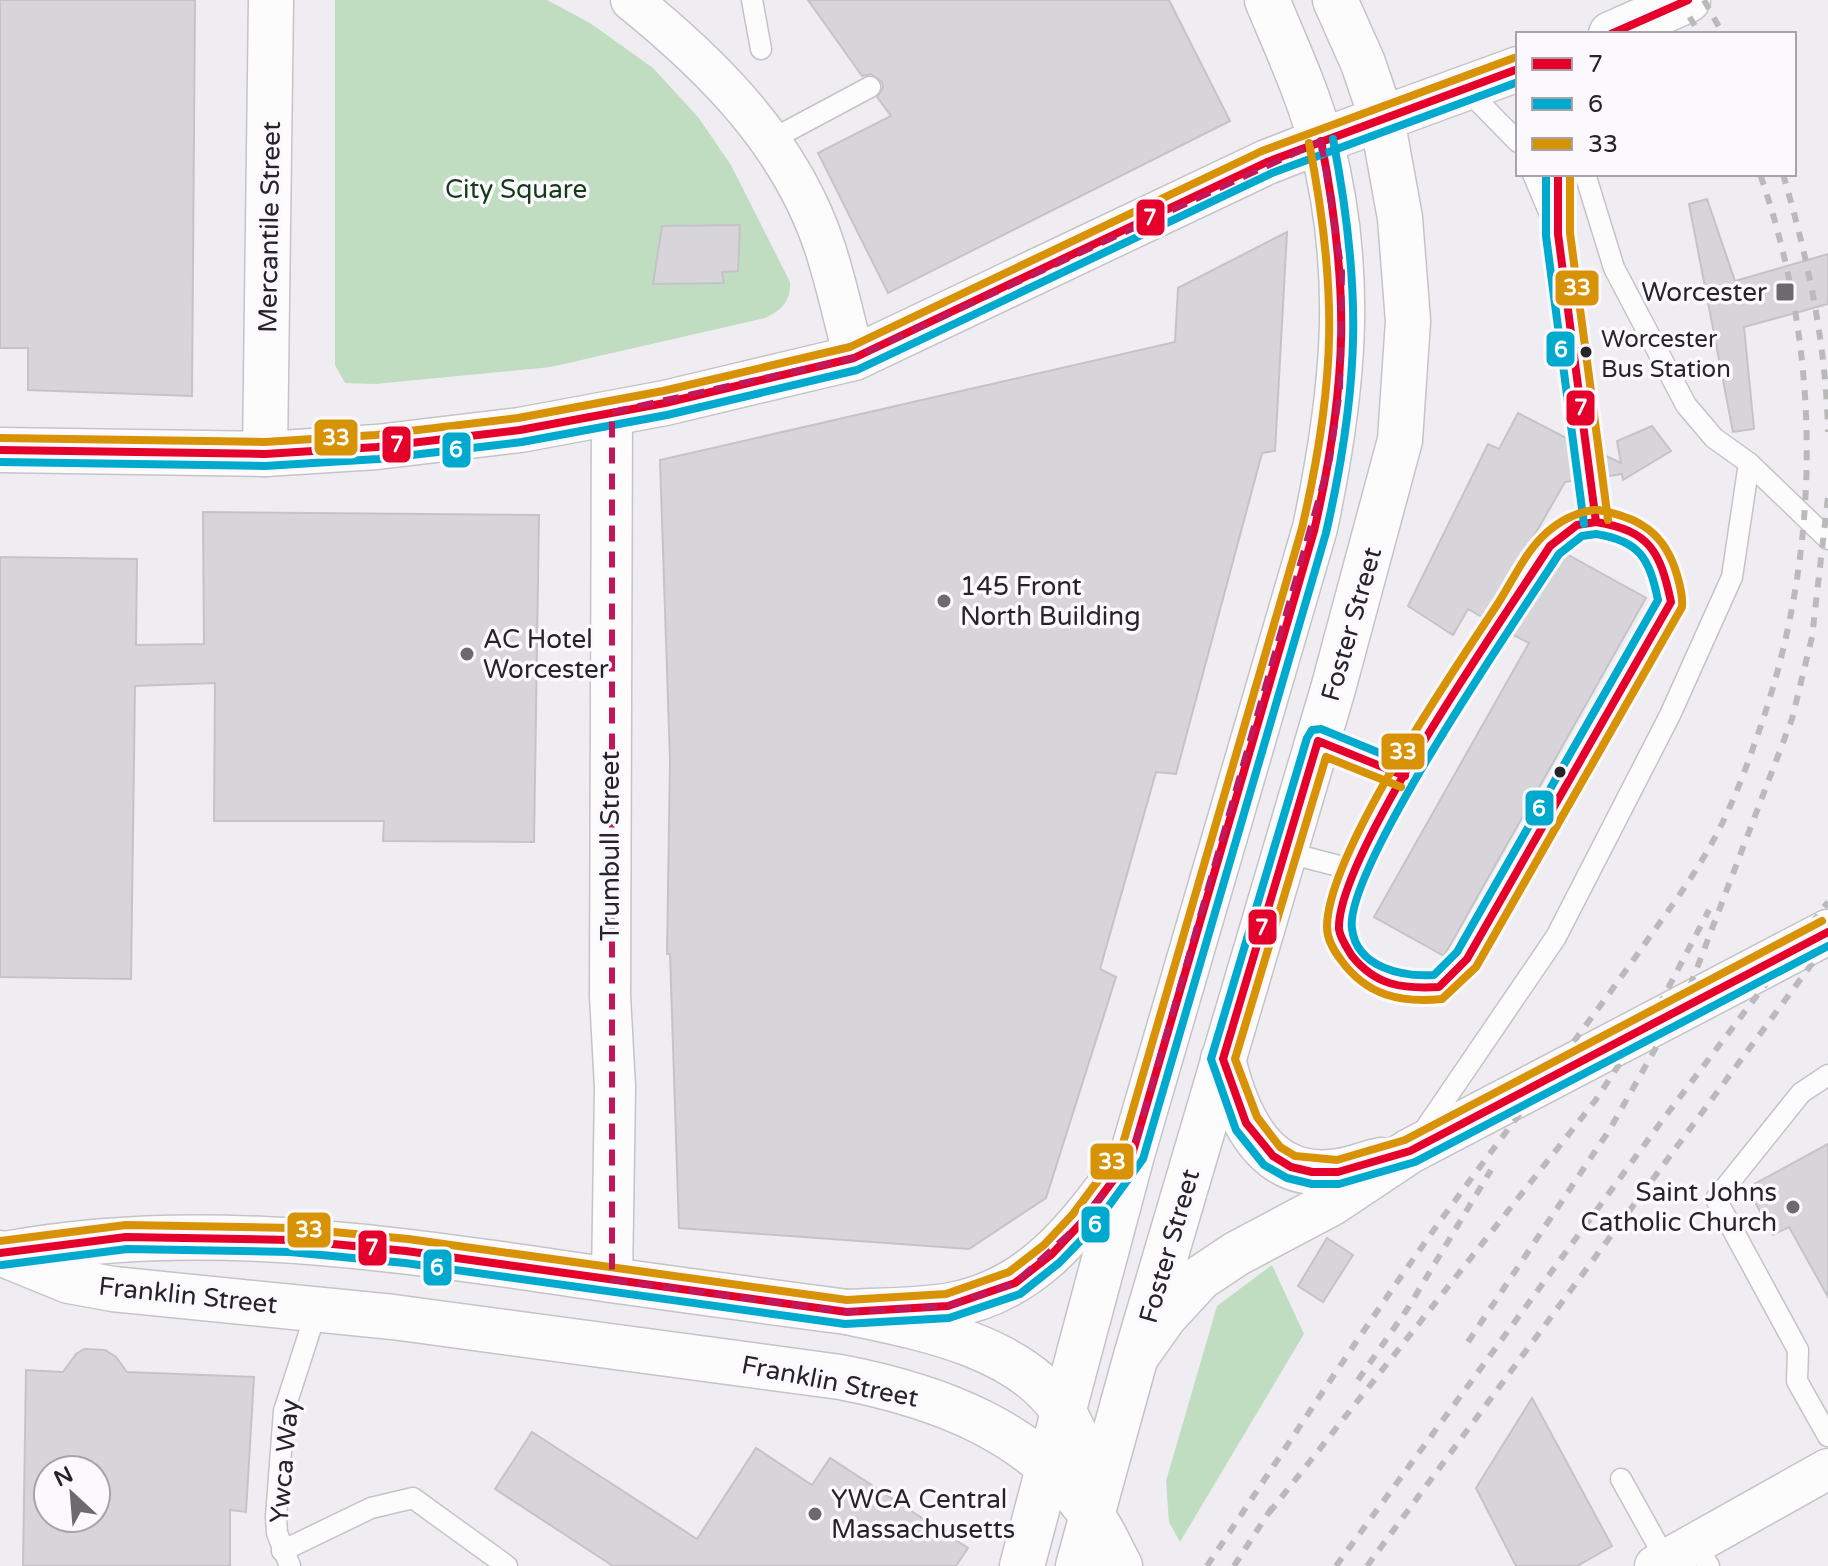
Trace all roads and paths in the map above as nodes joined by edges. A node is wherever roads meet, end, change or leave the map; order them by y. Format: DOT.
graph roads {
  1 [pos="271,0"];
  2 [pos="631,0"];
  3 [pos="752,0"];
  4 [pos="1267,0"];
  5 [pos="1335,0"];
  6 [pos="1688,0"];
  7 [pos="1616,32"];
  8 [pos="761,49"];
  9 [pos="1516,70"];
  10 [pos="870,87"];
  11 [pos="1466,89"];
  12 [pos="1382,119"];
  13 [pos="1516,140"];
  14 [pos="769,141"];
  15 [pos="1321,141"];
  16 [pos="1534,176"];
  17 [pos="1558,176"];
  18 [pos="1586,176"];
  19 [pos="1558,234"];
  20 [pos="854,358"];
  21 [pos="612,412"];
  22 [pos="1586,446"];
  23 [pos="0,450"];
  24 [pos="265,454"];
  25 [pos="1749,463"];
  26 [pos="1591,479"];
  27 [pos="1596,522"];
  28 [pos="1828,539"];
  29 [pos="1516,599"];
  30 [pos="1500,627"];
  31 [pos="1318,741"];
  32 [pos="1405,776"];
  33 [pos="1285,852"];
  34 [pos="1354,870"];
  35 [pos="1828,932"];
  36 [pos="1223,1059"];
  37 [pos="1828,1075"];
  38 [pos="1410,1151"];
  39 [pos="1132,1155"];
  40 [pos="1,1250"];
  41 [pos="612,1280"];
  42 [pos="317,1309"];
  43 [pos="847,1312"];
  44 [pos="1136,1356"];
  45 [pos="1062,1409"];
  46 [pos="1828,1436"];
  47 [pos="1047,1464"];
  48 [pos="1828,1469"];
  49 [pos="1621,1479"];
  50 [pos="1093,1517"];
  51 [pos="286,1558"];
  52 [pos="1681,1559"];
  53 [pos="507,1566"];
  54 [pos="1022,1566"];
  55 [pos="1078,1566"];
  56 [pos="1120,1566"];
  1 -- 24 [label="main road, Mercantile Street"];
  2 -- 14 [label="street"];
  3 -- 8 [label="lane"];
  4 -- 15 [label="main road"];
  5 -- 12 [label="main road, Foster Street"];
  6 -- 7 [label="main road"];
  9 -- 11 [label="main road"];
  10 -- 14 [label="lane"];
  11 -- 12 [label="main road"];
  11 -- 13 [label="lane"];
  12 -- 15 [label="main road"];
  12 -- 31 [label="main road, Foster Street"];
  14 -- 20 [label="street"];
  15 -- 20 [label="main road"];
  15 -- 39 [label="main road"];
  16 -- 19 [label="lane"];
  17 -- 19 [label="lane"];
  18 -- 25 [label="lane"];
  19 -- 22 [label="lane"];
  20 -- 21 [label="main road"];
  21 -- 24 [label="main road"];
  21 -- 41 [label="street, Trumbull Street"];
  23 -- 24 [label="main road"];
  25 -- 28 [label="lane"];
  25 -- 38 [label="lane"];
  26 -- 27 [label="lane"];
  27 -- 29 [label="lane"];
  27 -- 34 [label="lane"];
  30 -- 32 [label="lane"];
  31 -- 32 [label="lane"];
  31 -- 33 [label="main road, Foster Street"];
  32 -- 34 [label="lane"];
  33 -- 34 [label="lane"];
  33 -- 36 [label="main road, Foster Street"];
  35 -- 38 [label="main road"];
  36 -- 38 [label="main road"];
  36 -- 44 [label="main road, Foster Street"];
  37 -- 46 [label="lane"];
  38 -- 44 [label="main road"];
  39 -- 43 [label="main road"];
  39 -- 45 [label="main road"];
  40 -- 41 [label="main road, Franklin Street"];
  40 -- 42 [label="main road, Franklin Street"];
  41 -- 43 [label="main road, Franklin Street"];
  42 -- 47 [label="main road, Franklin Street"];
  42 -- 51 [label="lane, Ywca Way"];
  43 -- 45 [label="main road, Franklin Street"];
  44 -- 50 [label="main road, Foster Street"];
  45 -- 47 [label="main road"];
  45 -- 50 [label="main road, Franklin Street"];
  47 -- 50 [label="main road, Franklin Street"];
  47 -- 54 [label="main road"];
  48 -- 52 [label="street"];
  49 -- 52 [label="lane"];
  50 -- 55 [label="main road, Foster Street"];
  50 -- 56 [label="main road"];
  51 -- 53 [label="lane"];
}
